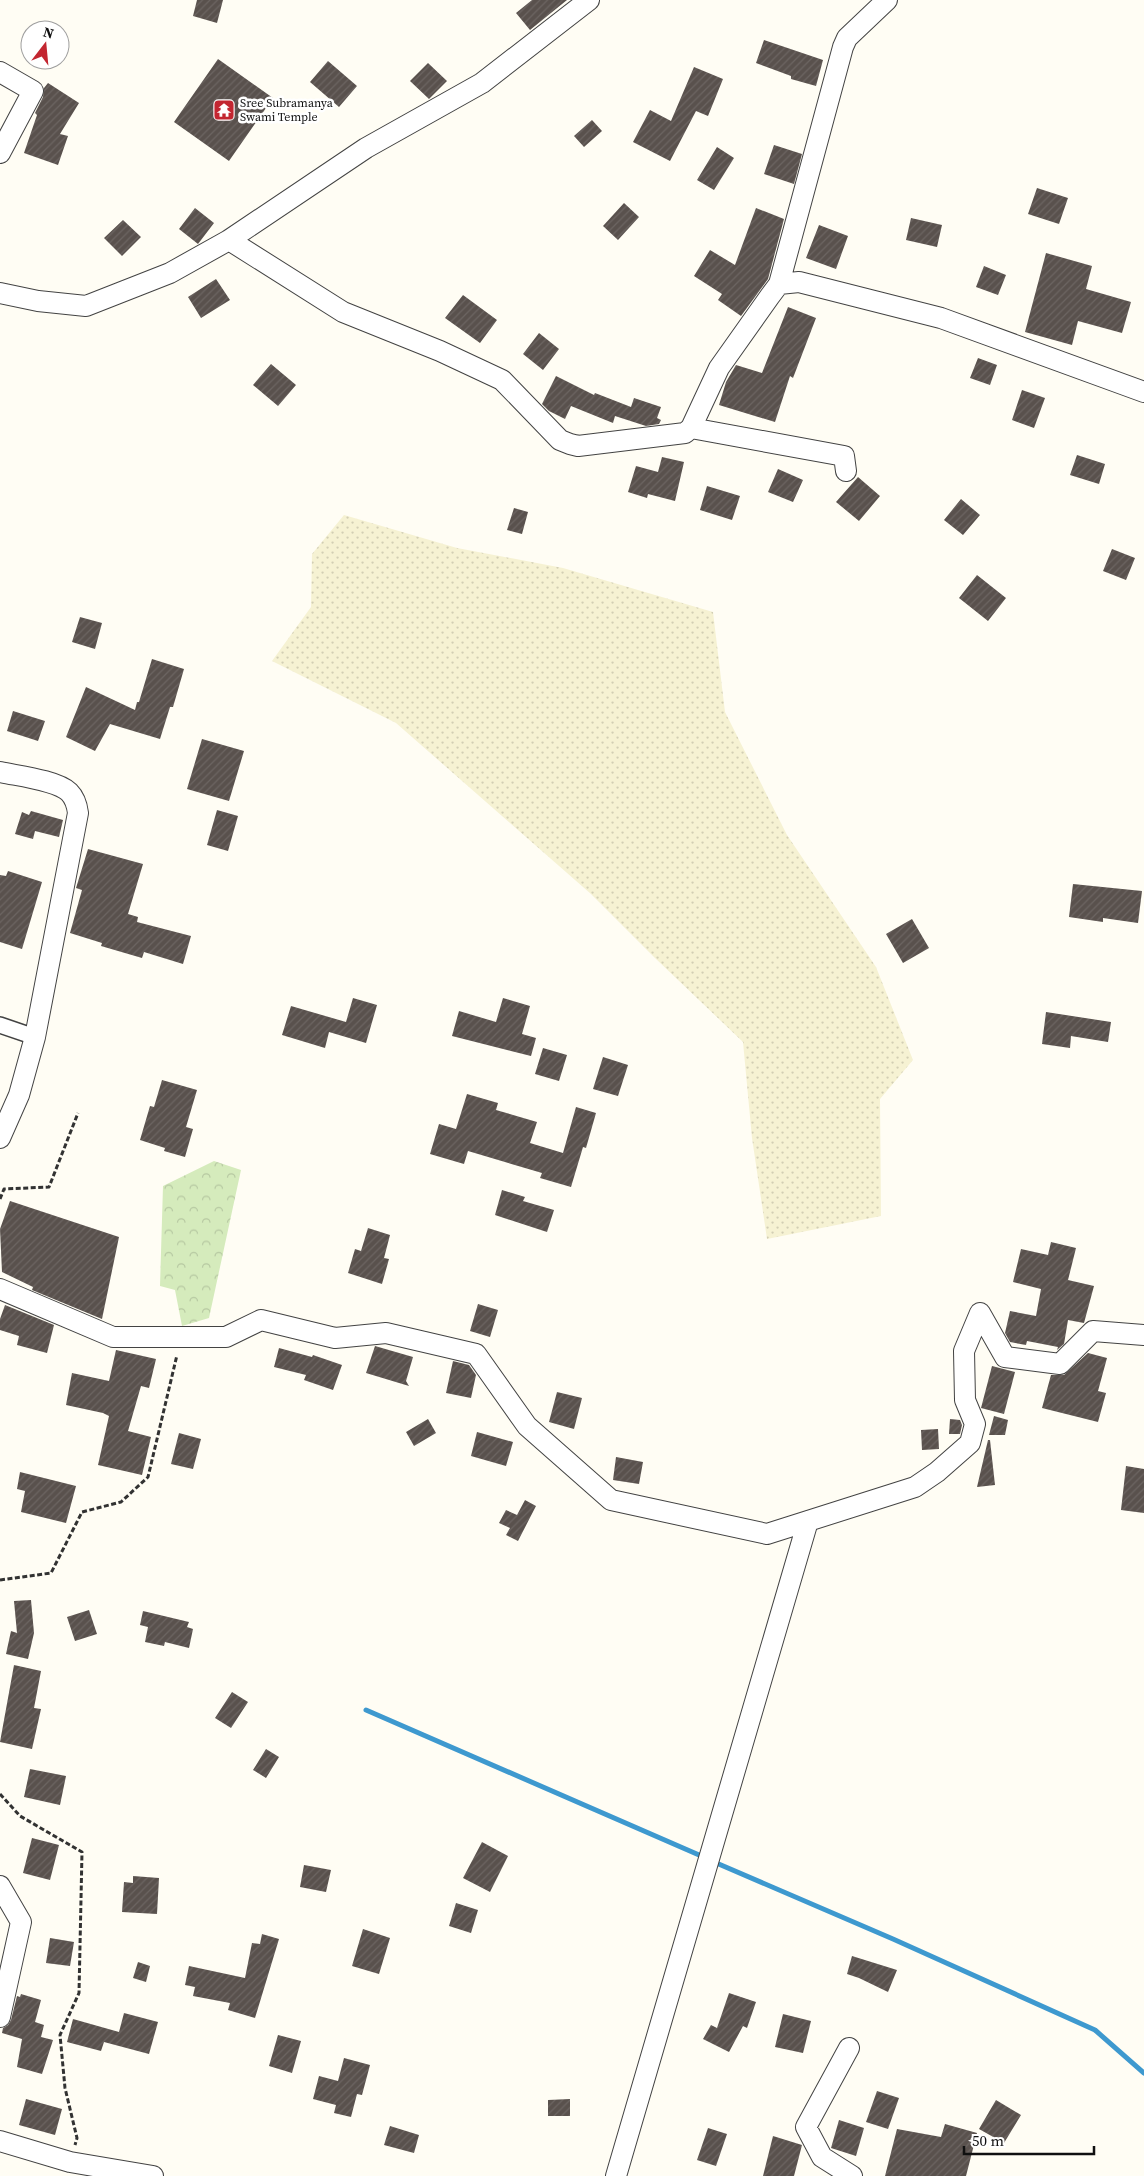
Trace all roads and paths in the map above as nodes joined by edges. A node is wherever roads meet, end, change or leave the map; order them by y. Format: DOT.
graph roads {
  1 [pos="589,0"];
  2 [pos="887,0"];
  3 [pos="0,72"];
  4 [pos="0,153"];
  5 [pos="229,240"];
  6 [pos="780,284"];
  7 [pos="0,293"];
  8 [pos="1144,392"];
  9 [pos="691,428"];
  10 [pos="846,471"];
  11 [pos="0,772"];
  12 [pos="0,1025"];
  13 [pos="35,1036"];
  14 [pos="78,1114"];
  15 [pos="0,1138"];
  16 [pos="0,1199"];
  17 [pos="0,1289"];
  18 [pos="1144,1336"];
  19 [pos="182,1337"];
  20 [pos="808,1521"];
  21 [pos="0,1580"];
  22 [pos="0,1794"];
  23 [pos="0,1886"];
  24 [pos="0,2017"];
  25 [pos="849,2048"];
  26 [pos="0,2141"];
  27 [pos="70,2162"];
  28 [pos="153,2176"];
  29 [pos="616,2176"];
  30 [pos="852,2176"];
  1 -- 5 [label="street"];
  2 -- 6 [label="street"];
  3 -- 4 [label="street"];
  5 -- 7 [label="street"];
  5 -- 9 [label="street"];
  6 -- 8 [label="street"];
  6 -- 9 [label="street"];
  9 -- 10 [label="street"];
  11 -- 13 [label="street"];
  12 -- 13 [label="street"];
  13 -- 15 [label="street"];
  14 -- 16 [label="path"];
  17 -- 19 [label="street"];
  18 -- 20 [label="street"];
  19 -- 20 [label="street"];
  19 -- 21 [label="path"];
  20 -- 29 [label="street"];
  22 -- 27 [label="path"];
  23 -- 24 [label="street"];
  25 -- 30 [label="street"];
  26 -- 27 [label="street"];
  27 -- 28 [label="street"];
}
